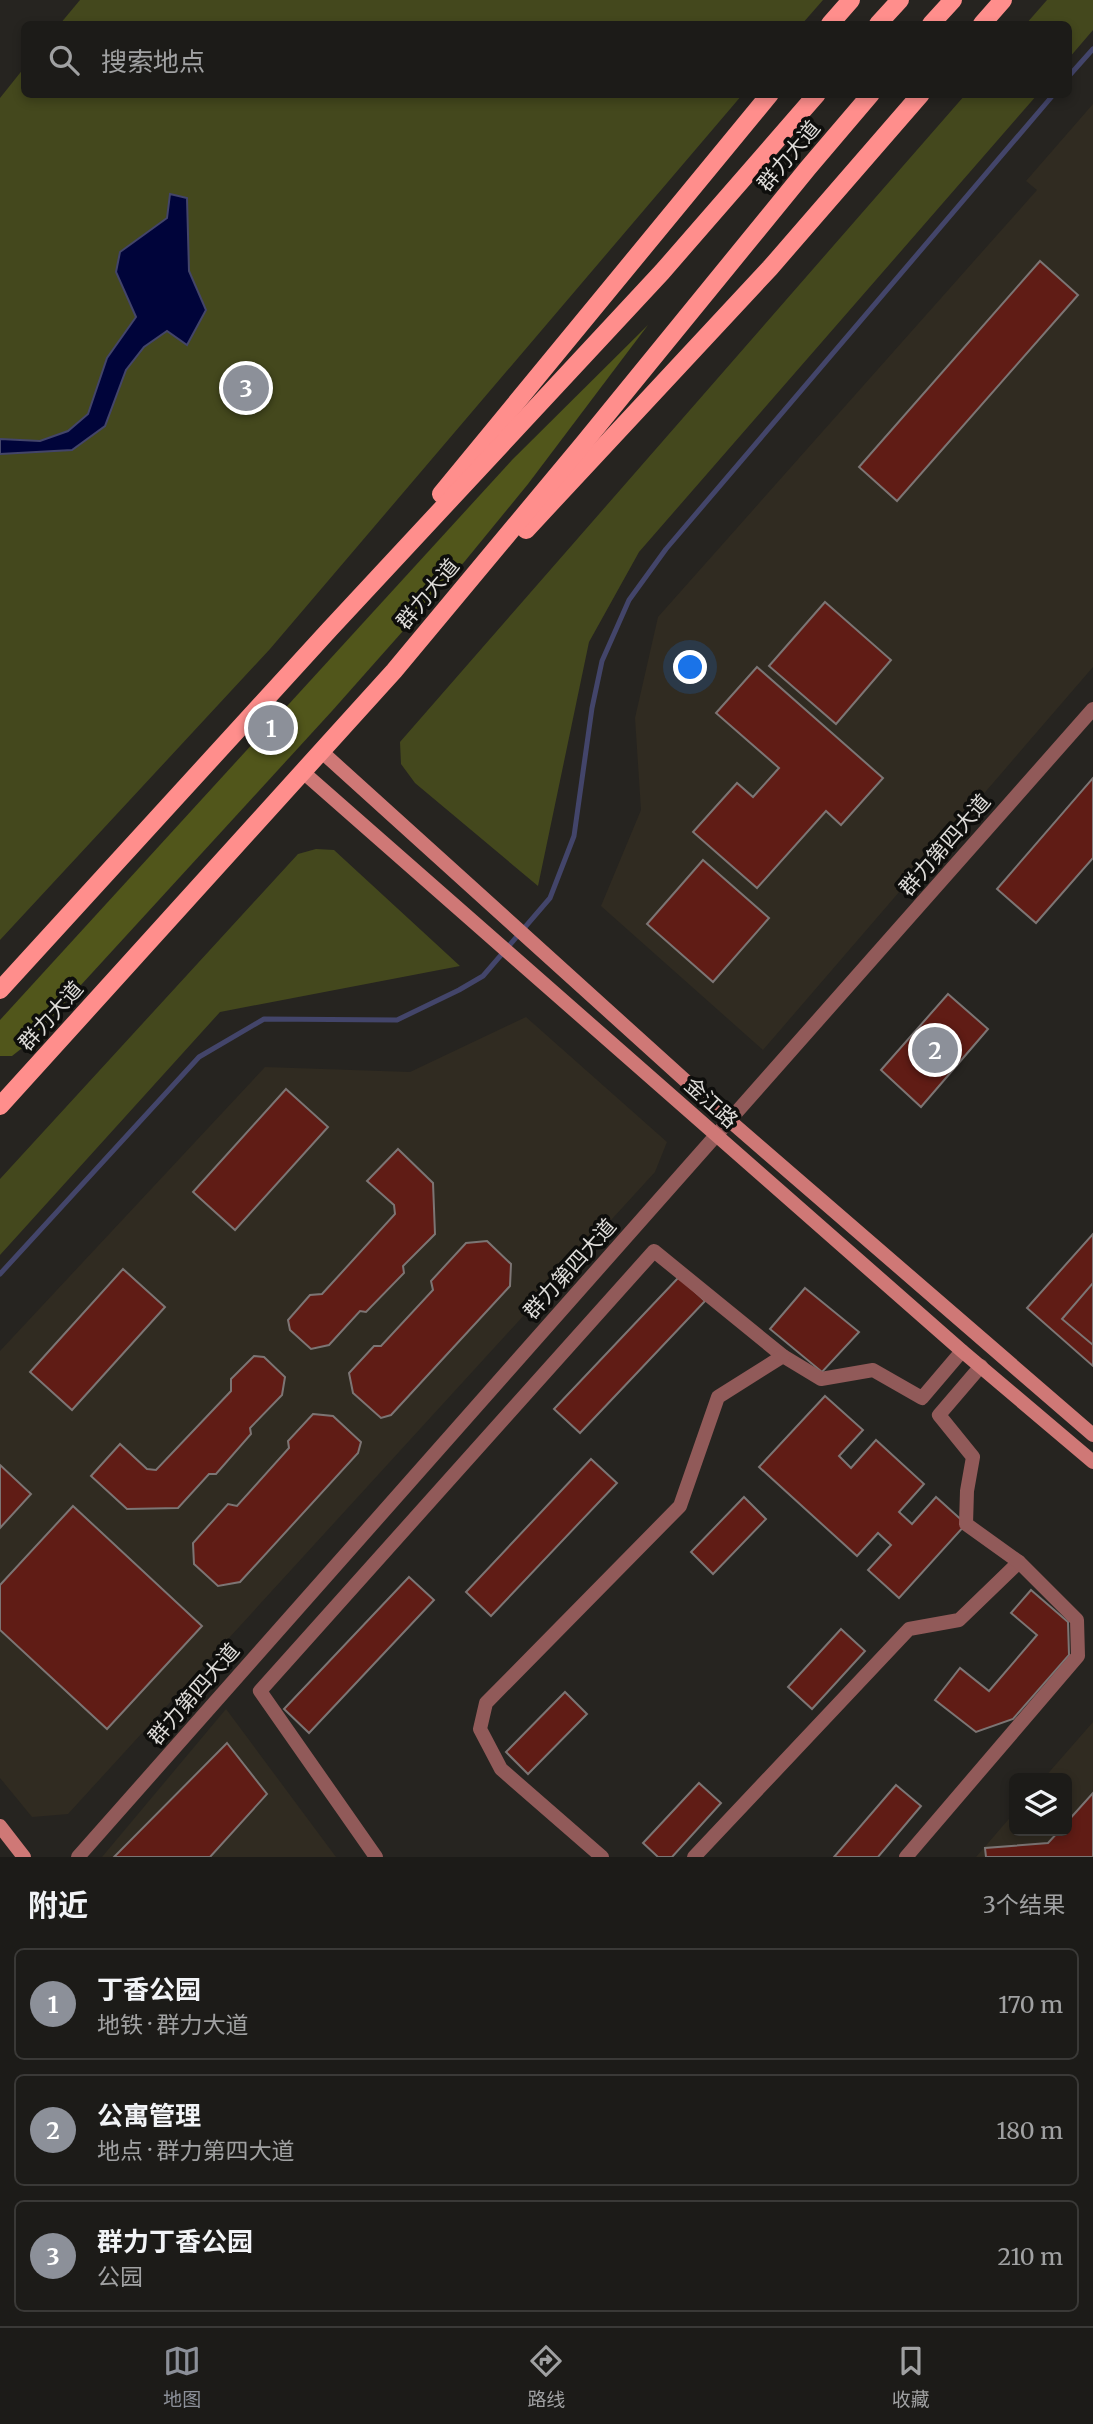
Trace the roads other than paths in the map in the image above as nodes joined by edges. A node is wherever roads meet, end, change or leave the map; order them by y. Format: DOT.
graph roads {
  1 [pos="851,0"];
  2 [pos="900,0"];
  3 [pos="953,0"];
  4 [pos="1003,0"];
  5 [pos="833,21"];
  6 [pos="881,21"];
  7 [pos="935,21"];
  8 [pos="985,21"];
  9 [pos="767,98"];
  10 [pos="814,98"];
  11 [pos="868,98"];
  12 [pos="918,98"];
  13 [pos="329,630"];
  14 [pos="394,671"];
  15 [pos="1093,709"];
  16 [pos="322,752"];
  17 [pos="303,772"];
  18 [pos="0,990"];
  19 [pos="0,1106"];
  20 [pos="730,1121"];
  21 [pos="716,1136"];
  22 [pos="962,1351"];
  23 [pos="783,1356"];
  24 [pos="981,1366"];
  25 [pos="1093,1435"];
  26 [pos="1093,1462"];
  27 [pos="1019,1562"];
  28 [pos="0,1826"];
  29 [pos="24,1857"];
  30 [pos="78,1857"];
  31 [pos="376,1857"];
  32 [pos="602,1857"];
  33 [pos="694,1857"];
  34 [pos="906,1857"];
  1 -- 5 [label="main road"];
  2 -- 6 [label="main road"];
  3 -- 7 [label="main road"];
  4 -- 8 [label="main road"];
  9 -- 13 [label="main road"];
  10 -- 13 [label="main road, 群力大道"];
  11 -- 14 [label="main road, 群力大道"];
  12 -- 14 [label="main road"];
  13 -- 18 [label="main road, 群力大道"];
  14 -- 16 [label="main road, 群力大道"];
  15 -- 20 [label="street, 群力第四大道"];
  16 -- 17 [label="main road, 群力大道"];
  16 -- 20 [label="street, 金江路"];
  17 -- 19 [label="main road, 群力大道"];
  17 -- 21 [label="street, 金江路"];
  20 -- 21 [label="street, 群力第四大道"];
  20 -- 25 [label="street, 金江路"];
  21 -- 22 [label="street, 金江路"];
  21 -- 30 [label="street, 群力第四大道"];
  22 -- 23 [label="street"];
  22 -- 24 [label="street, 金江路"];
  23 -- 31 [label="street"];
  23 -- 32 [label="street"];
  24 -- 26 [label="street, 金江路"];
  24 -- 27 [label="street"];
  27 -- 33 [label="street"];
  27 -- 34 [label="street"];
  28 -- 29 [label="street"];
}
